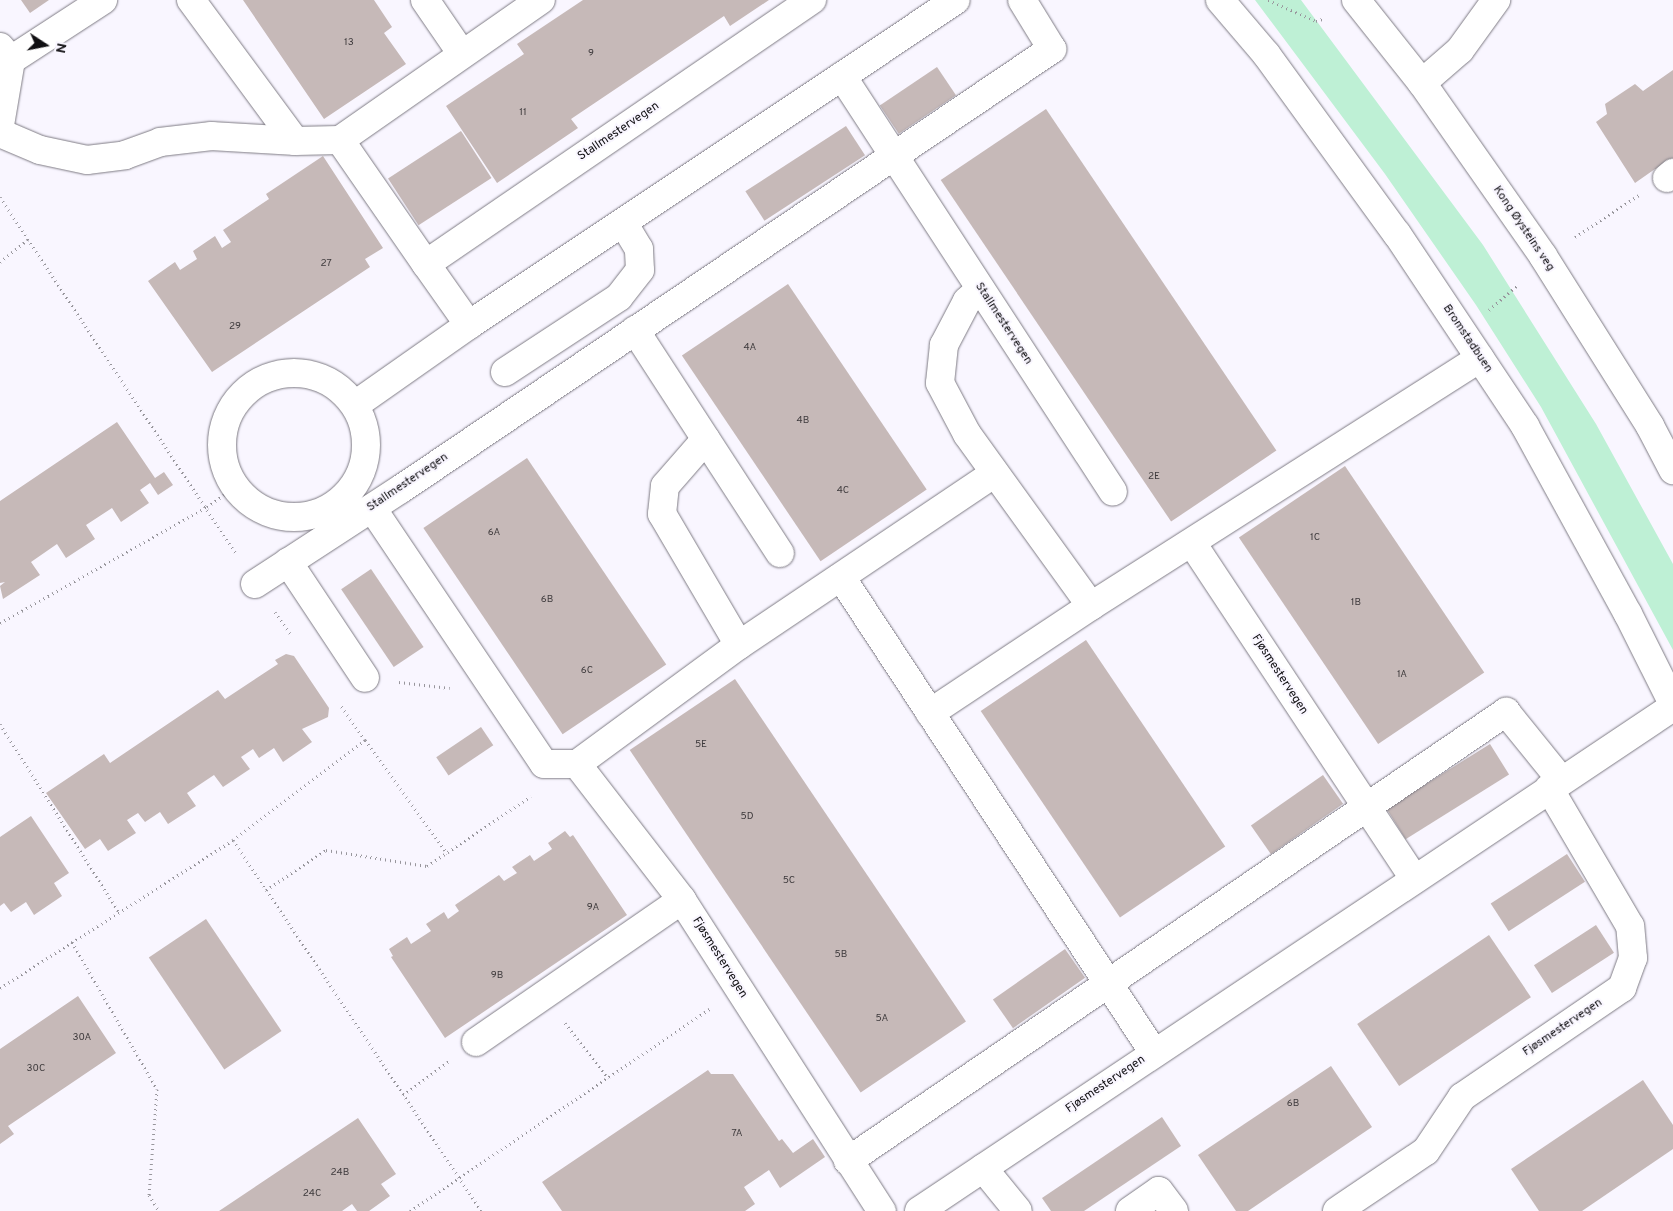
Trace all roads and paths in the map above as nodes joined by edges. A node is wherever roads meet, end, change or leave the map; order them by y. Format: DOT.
graph roads {
  1 [pos="103,0"];
  2 [pos="191,0"];
  3 [pos="425,0"];
  4 [pos="541,0"];
  5 [pos="812,0"];
  6 [pos="956,0"];
  7 [pos="1022,0"];
  8 [pos="1220,0"];
  9 [pos="1268,0"];
  10 [pos="1356,0"];
  11 [pos="1496,0"];
  12 [pos="1330,16"];
  13 [pos="6,54"];
  14 [pos="462,54"];
  15 [pos="842,76"];
  16 [pos="1422,83"];
  17 [pos="0,125"];
  18 [pos="0,133"];
  19 [pos="340,140"];
  20 [pos="295,141"];
  21 [pos="892,157"];
  22 [pos="1670,175"];
  23 [pos="0,197"];
  24 [pos="623,222"];
  25 [pos="1575,237"];
  26 [pos="28,239"];
  27 [pos="0,262"];
  28 [pos="426,264"];
  29 [pos="980,289"];
  30 [pos="469,325"];
  31 [pos="635,330"];
  32 [pos="1480,358"];
  33 [pos="505,372"];
  34 [pos="355,405"];
  35 [pos="706,439"];
  36 [pos="1673,470"];
  37 [pos="995,473"];
  38 [pos="234,487"];
  39 [pos="1113,491"];
  40 [pos="207,508"];
  41 [pos="372,508"];
  42 [pos="1192,542"];
  43 [pos="780,553"];
  44 [pos="288,562"];
  45 [pos="841,577"];
  46 [pos="255,584"];
  47 [pos="1091,606"];
  48 [pos="0,623"];
  49 [pos="293,638"];
  50 [pos="739,645"];
  51 [pos="364,678"];
  52 [pos="496,692"];
  53 [pos="338,701"];
  54 [pos="1673,705"];
  55 [pos="930,712"];
  56 [pos="0,724"];
  57 [pos="365,740"];
  58 [pos="577,764"];
  59 [pos="1555,784"];
  60 [pos="1365,807"];
  61 [pos="233,840"];
  62 [pos="447,853"];
  63 [pos="1414,879"];
  64 [pos="266,890"];
  65 [pos="682,900"];
  66 [pos="119,912"];
  67 [pos="72,942"];
  68 [pos="1107,984"];
  69 [pos="0,988"];
  70 [pos="739,989"];
  71 [pos="544,995"];
  72 [pos="476,1042"];
  73 [pos="1154,1053"];
  74 [pos="608,1078"];
  75 [pos="403,1095"];
  76 [pos="848,1161"];
  77 [pos="983,1168"];
  78 [pos="459,1179"];
  79 [pos="159,1211"];
  80 [pos="410,1211"];
  81 [pos="481,1211"];
  82 [pos="882,1211"];
  83 [pos="919,1211"];
  84 [pos="1018,1211"];
  85 [pos="1130,1211"];
  86 [pos="1174,1211"];
  87 [pos="1337,1211"];
  1 -- 13 [label="street"];
  2 -- 20 [label="street"];
  3 -- 14 [label="street"];
  4 -- 14 [label="street"];
  5 -- 28 [label="street, Stallmestervegen"];
  6 -- 15 [label="street"];
  7 -- 21 [label="street, Stallmestervegen"];
  8 -- 32 [label="street, Bromstadbuen"];
  9 -- 12 [label="path"];
  10 -- 16 [label="street, Kong Øysteins veg"];
  11 -- 16 [label="street"];
  13 -- 17 [label="street"];
  14 -- 19 [label="street"];
  15 -- 21 [label="street, Stallmestervegen"];
  15 -- 24 [label="street"];
  16 -- 36 [label="street, Kong Øysteins veg"];
  18 -- 20 [label="street"];
  19 -- 20 [label="street"];
  19 -- 28 [label="street"];
  21 -- 29 [label="street, Stallmestervegen"];
  21 -- 31 [label="street, Stallmestervegen"];
  22 -- 25 [label="path"];
  23 -- 26 [label="path"];
  24 -- 30 [label="street"];
  24 -- 33 [label="street"];
  26 -- 27 [label="path"];
  26 -- 40 [label="path"];
  28 -- 30 [label="street"];
  29 -- 37 [label="street"];
  29 -- 39 [label="street, Stallmestervegen"];
  30 -- 34 [label="street"];
  31 -- 35 [label="street"];
  31 -- 41 [label="street, Stallmestervegen"];
  32 -- 42 [label="street"];
  32 -- 54 [label="street, Bromstadbuen"];
  34 -- 38 [label="street"];
  34 -- 38 [label="street"];
  35 -- 43 [label="street"];
  35 -- 50 [label="street"];
  37 -- 45 [label="street"];
  37 -- 47 [label="street"];
  38 -- 40 [label="path"];
  40 -- 46 [label="path"];
  40 -- 48 [label="path"];
  41 -- 44 [label="street, Stallmestervegen"];
  41 -- 52 [label="street"];
  42 -- 47 [label="street"];
  42 -- 60 [label="street, Fjøsmestervegen"];
  44 -- 46 [label="street, Stallmestervegen"];
  44 -- 51 [label="street"];
  45 -- 50 [label="street"];
  45 -- 55 [label="street, Fjøsmestervegen"];
  46 -- 49 [label="path"];
  47 -- 55 [label="street"];
  50 -- 58 [label="street"];
  51 -- 52 [label="path"];
  52 -- 58 [label="street"];
  53 -- 57 [label="path"];
  54 -- 59 [label="street, Fjøsmestervegen"];
  55 -- 68 [label="street, Fjøsmestervegen"];
  56 -- 66 [label="path"];
  57 -- 61 [label="path"];
  57 -- 62 [label="path"];
  58 -- 62 [label="path"];
  58 -- 65 [label="street, Fjøsmestervegen"];
  59 -- 60 [label="street, Fjøsmestervegen"];
  59 -- 63 [label="street, Fjøsmestervegen"];
  59 -- 87 [label="street, Fjøsmestervegen"];
  60 -- 63 [label="street, Fjøsmestervegen"];
  60 -- 68 [label="street, Fjøsmestervegen"];
  61 -- 64 [label="path"];
  61 -- 66 [label="path"];
  62 -- 64 [label="path"];
  63 -- 73 [label="street, Fjøsmestervegen"];
  64 -- 75 [label="path"];
  65 -- 70 [label="street, Fjøsmestervegen"];
  65 -- 71 [label="street"];
  66 -- 67 [label="path"];
  67 -- 69 [label="path"];
  67 -- 79 [label="path"];
  68 -- 73 [label="street, Fjøsmestervegen"];
  68 -- 76 [label="street, Fjøsmestervegen"];
  70 -- 74 [label="path"];
  70 -- 76 [label="street, Fjøsmestervegen"];
  71 -- 72 [label="street"];
  71 -- 74 [label="path"];
  72 -- 75 [label="path"];
  73 -- 77 [label="street, Fjøsmestervegen"];
  74 -- 78 [label="path"];
  75 -- 78 [label="path"];
  76 -- 82 [label="street, Fjøsmestervegen"];
  77 -- 83 [label="street, Fjøsmestervegen"];
  77 -- 84 [label="street"];
  78 -- 80 [label="path"];
  78 -- 81 [label="path"];
  85 -- 86 [label="street"];
}
